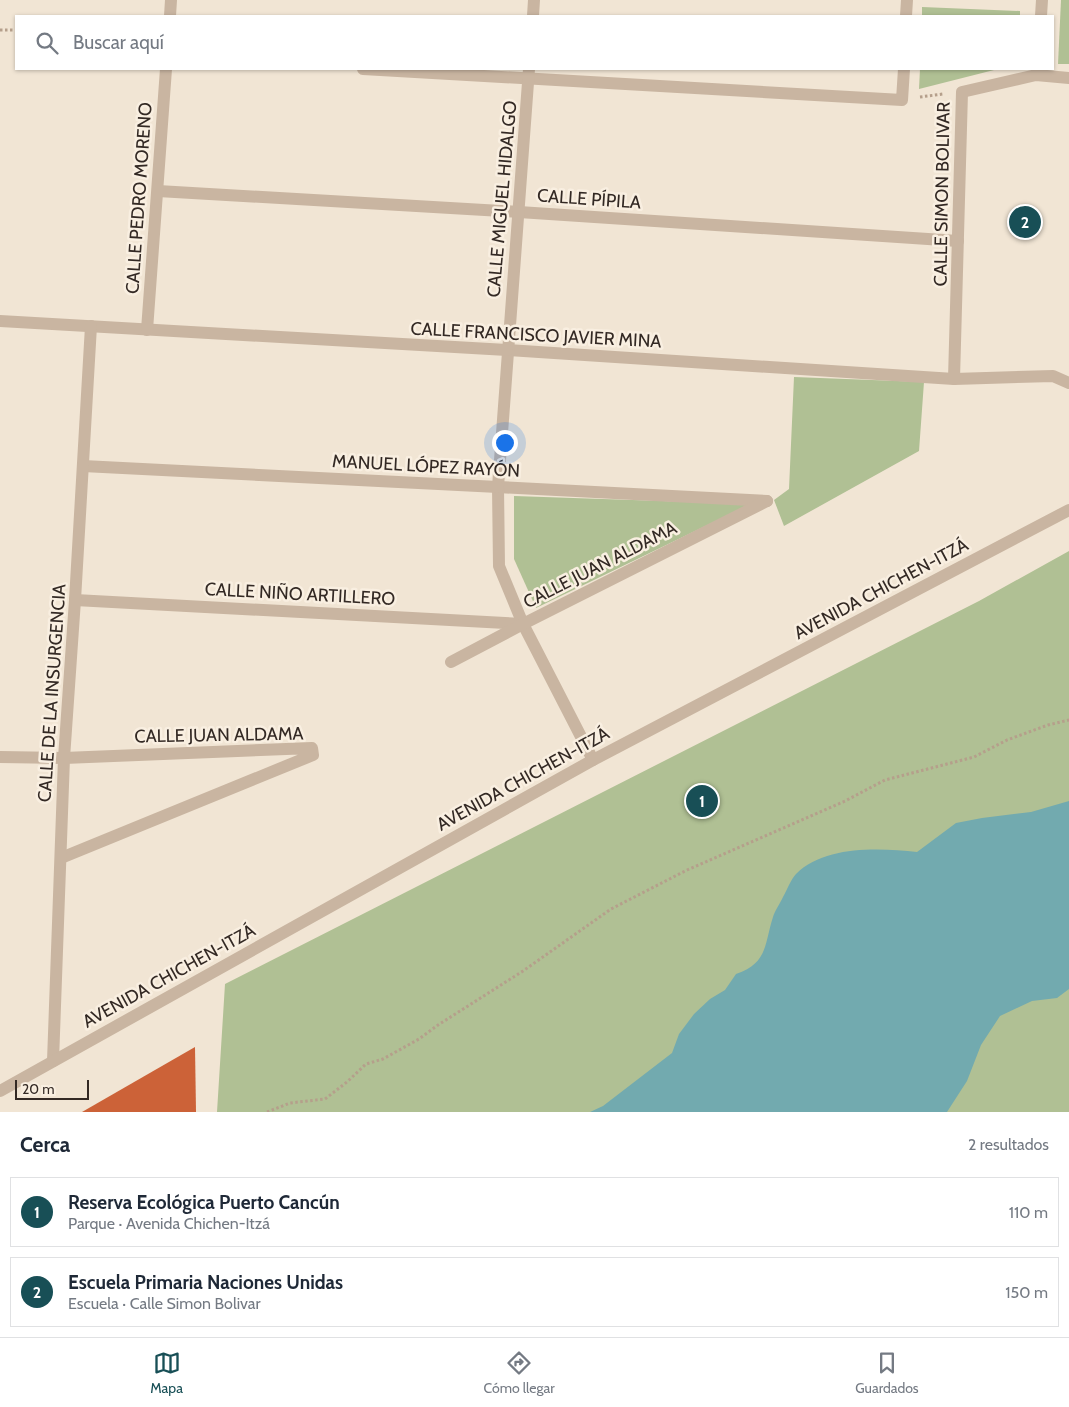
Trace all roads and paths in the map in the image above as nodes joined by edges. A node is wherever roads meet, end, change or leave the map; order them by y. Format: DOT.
graph roads {
  1 [pos="171,0"];
  2 [pos="534,0"];
  3 [pos="907,0"];
  4 [pos="1042,0"];
  5 [pos="170,15"];
  6 [pos="533,15"];
  7 [pos="906,15"];
  8 [pos="1041,15"];
  9 [pos="0,30"];
  10 [pos="15,30"];
  11 [pos="166,70"];
  12 [pos="404,70"];
  13 [pos="904,70"];
  14 [pos="1037,72"];
  15 [pos="529,73"];
  16 [pos="1069,78"];
  17 [pos="962,92"];
  18 [pos="902,100"];
  19 [pos="158,191"];
  20 [pos="519,212"];
  21 [pos="958,241"];
  22 [pos="0,321"];
  23 [pos="91,326"];
  24 [pos="147,330"];
  25 [pos="507,350"];
  26 [pos="954,378"];
  27 [pos="1069,383"];
  28 [pos="83,466"];
  29 [pos="498,487"];
  30 [pos="767,501"];
  31 [pos="1069,510"];
  32 [pos="76,600"];
  33 [pos="523,624"];
  34 [pos="451,662"];
  35 [pos="1069,720"];
  36 [pos="0,757"];
  37 [pos="64,758"];
  38 [pos="593,760"];
  39 [pos="61,858"];
  40 [pos="53,1061"];
  41 [pos="0,1091"];
  42 [pos="267,1112"];
  1 -- 5 [label="street"];
  2 -- 6 [label="street"];
  3 -- 7 [label="street"];
  4 -- 8 [label="street"];
  9 -- 10 [label="path"];
  11 -- 19 [label="street, CALLE PEDRO MORENO"];
  12 -- 15 [label="street"];
  13 -- 18 [label="street"];
  14 -- 16 [label="street, CALLE SIMON BOLIVAR"];
  14 -- 17 [label="street, CALLE SIMON BOLIVAR"];
  15 -- 18 [label="street"];
  15 -- 20 [label="street, CALLE MIGUEL HIDALGO"];
  17 -- 18 [label="path"];
  17 -- 21 [label="street, CALLE SIMON BOLIVAR"];
  19 -- 20 [label="street, CALLE PÍPILA"];
  19 -- 24 [label="street, CALLE PEDRO MORENO"];
  20 -- 21 [label="street, CALLE PÍPILA"];
  20 -- 25 [label="street, CALLE MIGUEL HIDALGO"];
  21 -- 26 [label="street, CALLE SIMON BOLIVAR"];
  22 -- 23 [label="street, CALLE FRANCISCO JAVIER MINA"];
  23 -- 24 [label="street, CALLE FRANCISCO JAVIER MINA"];
  23 -- 28 [label="street, CALLE DE LA INSURGENCIA"];
  24 -- 25 [label="street, CALLE FRANCISCO JAVIER MINA"];
  25 -- 26 [label="street, CALLE FRANCISCO JAVIER MINA"];
  25 -- 29 [label="street, CALLE MIGUEL HIDALGO"];
  26 -- 27 [label="street, CALLE FRANCISCO JAVIER MINA"];
  28 -- 29 [label="street, MANUEL LÓPEZ RAYÓN"];
  28 -- 32 [label="street, CALLE DE LA INSURGENCIA"];
  29 -- 30 [label="street, MANUEL LÓPEZ RAYÓN"];
  29 -- 33 [label="street, CALLE MIGUEL HIDALGO"];
  30 -- 33 [label="street, CALLE JUAN ALDAMA"];
  31 -- 38 [label="street, AVENIDA CHICHEN-ITZÁ"];
  32 -- 33 [label="street, CALLE NIÑO ARTILLERO"];
  32 -- 37 [label="street, CALLE DE LA INSURGENCIA"];
  33 -- 34 [label="street, CALLE JUAN ALDAMA"];
  33 -- 38 [label="street, CALLE MIGUEL HIDALGO"];
  35 -- 42 [label="path"];
  36 -- 37 [label="street, CALLE JUAN ALDAMA"];
  37 -- 39 [label="street, CALLE DE LA INSURGENCIA"];
  37 -- 39 [label="street, CALLE JUAN ALDAMA"];
  38 -- 40 [label="street, AVENIDA CHICHEN-ITZÁ"];
  39 -- 40 [label="street, CALLE DE LA INSURGENCIA"];
  40 -- 41 [label="street, AVENIDA CHICHEN-ITZÁ"];
}
